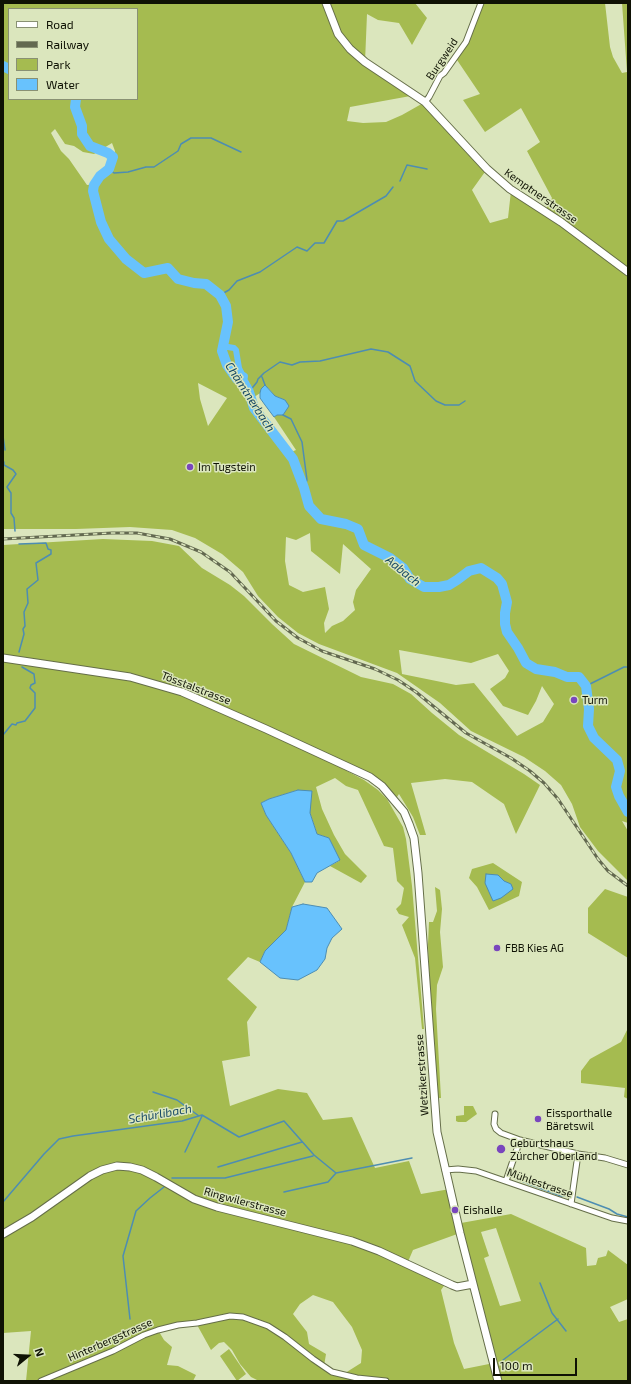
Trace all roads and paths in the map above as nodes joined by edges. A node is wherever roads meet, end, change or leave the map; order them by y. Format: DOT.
graph roads {
  1 [pos="326,3"];
  2 [pos="481,3"];
  3 [pos="425,102"];
  4 [pos="628,272"];
  5 [pos="3,658"];
  6 [pos="370,777"];
  7 [pos="495,1114"];
  8 [pos="520,1140"];
  9 [pos="578,1154"];
  10 [pos="628,1165"];
  11 [pos="445,1170"];
  12 [pos="506,1181"];
  13 [pos="571,1204"];
  14 [pos="628,1221"];
  15 [pos="3,1234"];
  16 [pos="473,1284"];
  17 [pos="41,1381"];
  18 [pos="386,1381"];
  19 [pos="498,1381"];
  1 -- 3 [label="main road, Kemptnerstrasse"];
  2 -- 3 [label="street, Burgweid"];
  3 -- 4 [label="main road, Kemptnerstrasse"];
  5 -- 6 [label="main road, Tösstalstrasse"];
  6 -- 11 [label="main road, Wetzikerstrasse"];
  7 -- 8 [label="street"];
  8 -- 9 [label="street"];
  8 -- 12 [label="street"];
  9 -- 10 [label="street"];
  9 -- 13 [label="street"];
  11 -- 12 [label="street, Mühlestrasse"];
  11 -- 16 [label="main road, Wetzikerstrasse"];
  12 -- 13 [label="street, Mühlestrasse"];
  13 -- 14 [label="street, Mühlestrasse"];
  15 -- 16 [label="main road, Ringwilerstrasse"];
  16 -- 19 [label="main road, Wetzikerstrasse"];
  17 -- 18 [label="street, Hinterbergstrasse"];
}
